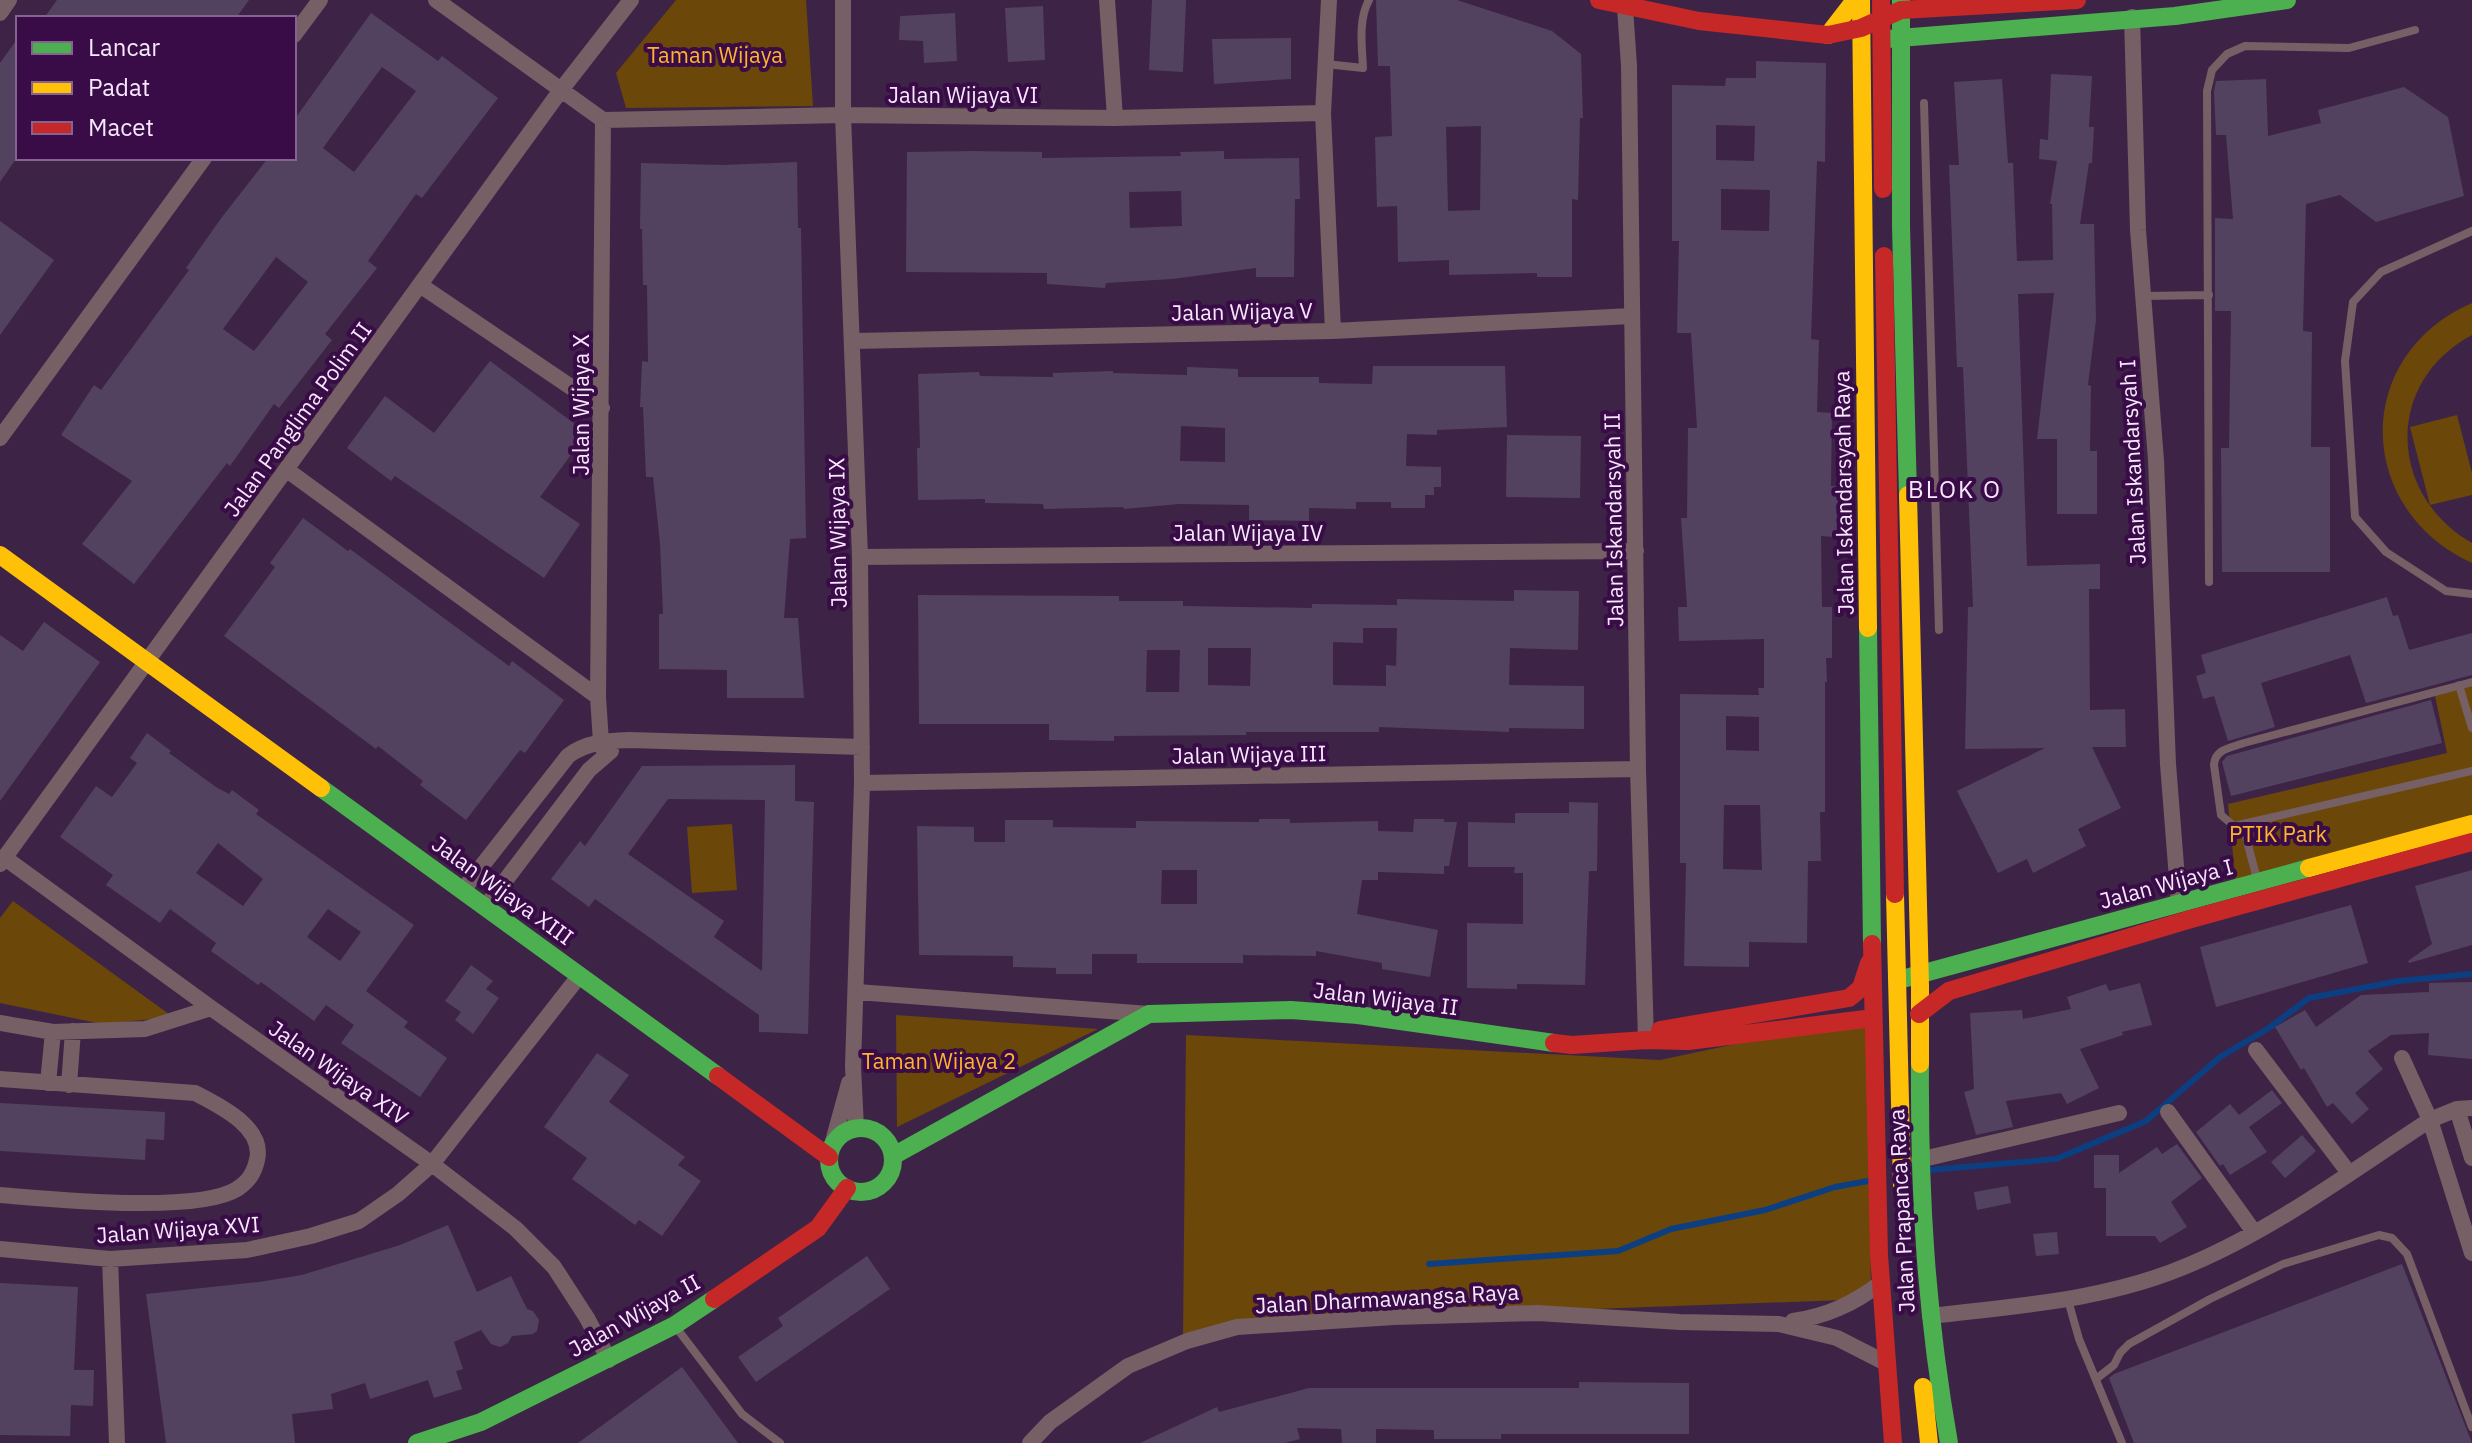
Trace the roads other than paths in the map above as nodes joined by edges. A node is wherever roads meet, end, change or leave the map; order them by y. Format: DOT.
graph roads {
  1 [pos="9,0"];
  2 [pos="320,0"];
  3 [pos="436,0"];
  4 [pos="631,0"];
  5 [pos="843,0"];
  6 [pos="1107,0"];
  7 [pos="1329,0"];
  8 [pos="1369,0"];
  9 [pos="1599,0"];
  10 [pos="1858,0"];
  11 [pos="1881,0"];
  12 [pos="2077,0"];
  13 [pos="2287,0"];
  14 [pos="1625,4"];
  15 [pos="1901,5"];
  16 [pos="1996,5"];
  17 [pos="0,13"];
  18 [pos="2132,17"];
  19 [pos="1997,29"];
  20 [pos="2415,30"];
  21 [pos="296,32"];
  22 [pos="1828,35"];
  23 [pos="1861,36"];
  24 [pos="1901,36"];
  25 [pos="1325,64"];
  26 [pos="561,90"];
  27 [pos="1924,103"];
  28 [pos="1323,113"];
  29 [pos="843,115"];
  30 [pos="1115,118"];
  31 [pos="603,120"];
  32 [pos="203,160"];
  33 [pos="2472,231"];
  34 [pos="420,285"];
  35 [pos="2209,295"];
  36 [pos="2143,296"];
  37 [pos="1631,316"];
  38 [pos="1333,331"];
  39 [pos="854,341"];
  40 [pos="1905,362"];
  41 [pos="1932,362"];
  42 [pos="1905,383"];
  43 [pos="1932,383"];
  44 [pos="602,408"];
  45 [pos="0,438"];
  46 [pos="287,470"];
  47 [pos="1636,551"];
  48 [pos="0,555"];
  49 [pos="860,557"];
  50 [pos="2209,582"];
  51 [pos="2472,594"];
  52 [pos="1939,630"];
  53 [pos="149,661"];
  54 [pos="2472,682"];
  55 [pos="2459,685"];
  56 [pos="598,697"];
  57 [pos="2472,728"];
  58 [pos="862,747"];
  59 [pos="603,748"];
  60 [pos="1638,769"];
  61 [pos="2472,771"];
  62 [pos="862,783"];
  63 [pos="2472,824"];
  64 [pos="2243,826"];
  65 [pos="2472,842"];
  66 [pos="2,861"];
  67 [pos="463,890"];
  68 [pos="2261,891"];
  69 [pos="2179,904"];
  70 [pos="486,906"];
  71 [pos="1873,954"];
  72 [pos="580,975"];
  73 [pos="1920,975"];
  74 [pos="1873,985"];
  75 [pos="857,992"];
  76 [pos="211,1008"];
  77 [pos="1149,1014"];
  78 [pos="1919,1014"];
  79 [pos="1873,1018"];
  80 [pos="0,1023"];
  81 [pos="73,1031"];
  82 [pos="53,1032"];
  83 [pos="1646,1036"];
  84 [pos="2256,1050"];
  85 [pos="2402,1058"];
  86 [pos="853,1066"];
  87 [pos="0,1079"];
  88 [pos="48,1083"];
  89 [pos="69,1085"];
  90 [pos="2464,1109"];
  91 [pos="2168,1112"];
  92 [pos="2119,1113"];
  93 [pos="2430,1120"];
  94 [pos="856,1128"];
  95 [pos="831,1151"];
  96 [pos="893,1156"];
  97 [pos="2472,1158"];
  98 [pos="1919,1160"];
  99 [pos="432,1164"];
  100 [pos="2349,1173"];
  101 [pos="847,1188"];
  102 [pos="0,1195"];
  103 [pos="1903,1198"];
  104 [pos="2254,1232"];
  105 [pos="0,1249"];
  106 [pos="2472,1253"];
  107 [pos="110,1259"];
  108 [pos="1881,1283"];
  109 [pos="1910,1288"];
  110 [pos="2068,1300"];
  111 [pos="1930,1316"];
  112 [pos="1779,1324"];
  113 [pos="675,1325"];
  114 [pos="1934,1359"];
  115 [pos="609,1360"];
  116 [pos="1888,1364"];
  117 [pos="2096,1379"];
  118 [pos="2472,1427"];
  119 [pos="117,1443"];
  120 [pos="417,1443"];
  121 [pos="780,1443"];
  122 [pos="1030,1443"];
  123 [pos="1893,1443"];
  124 [pos="1916,1443"];
  125 [pos="1929,1443"];
  126 [pos="1949,1443"];
  127 [pos="2122,1443"];
  1 -- 17 [label="street"];
  2 -- 21 [label="street"];
  3 -- 26 [label="street"];
  4 -- 26 [label="street, Jalan Panglima Polim II"];
  5 -- 29 [label="street, Jalan Wijaya IX"];
  6 -- 30 [label="street"];
  7 -- 25 [label="street"];
  8 -- 25 [label="lane"];
  9 -- 14 [label="main road"];
  10 -- 22 [label="main road"];
  10 -- 23 [label="main road, Jalan Iskandarsyah Raya"];
  11 -- 103 [label="main road"];
  12 -- 16 [label="main road"];
  13 -- 18 [label="main road"];
  14 -- 22 [label="main road"];
  14 -- 37 [label="street, Jalan Iskandarsyah II"];
  15 -- 16 [label="main road"];
  15 -- 23 [label="main road"];
  15 -- 24 [label="main road"];
  16 -- 19 [label="main road"];
  18 -- 19 [label="main road"];
  18 -- 36 [label="street, Jalan Iskandarsyah I"];
  19 -- 24 [label="main road"];
  20 -- 35 [label="lane"];
  22 -- 23 [label="main road"];
  23 -- 24 [label="main road"];
  23 -- 71 [label="main road, Jalan Iskandarsyah Raya"];
  24 -- 40 [label="main road"];
  25 -- 28 [label="street"];
  26 -- 31 [label="street"];
  26 -- 34 [label="street, Jalan Panglima Polim II"];
  27 -- 41 [label="lane"];
  28 -- 30 [label="street, Jalan Wijaya VI"];
  28 -- 38 [label="street"];
  29 -- 30 [label="street, Jalan Wijaya VI"];
  29 -- 31 [label="street, Jalan Wijaya VI"];
  29 -- 39 [label="street, Jalan Wijaya IX"];
  31 -- 44 [label="street, Jalan Wijaya X"];
  32 -- 45 [label="street"];
  33 -- 51 [label="lane"];
  34 -- 44 [label="street"];
  34 -- 46 [label="street, Jalan Panglima Polim II"];
  35 -- 36 [label="lane"];
  35 -- 50 [label="lane"];
  36 -- 69 [label="street, Jalan Iskandarsyah I"];
  37 -- 38 [label="street, Jalan Wijaya V"];
  37 -- 47 [label="street, Jalan Iskandarsyah II"];
  38 -- 39 [label="street, Jalan Wijaya V"];
  39 -- 49 [label="street, Jalan Wijaya IX"];
  40 -- 41 [label="lane"];
  40 -- 42 [label="main road"];
  41 -- 43 [label="lane"];
  42 -- 43 [label="lane"];
  42 -- 73 [label="main road"];
  43 -- 52 [label="lane"];
  44 -- 56 [label="street, Jalan Wijaya X"];
  46 -- 53 [label="street, Jalan Panglima Polim II"];
  46 -- 56 [label="street"];
  47 -- 49 [label="street, Jalan Wijaya IV"];
  47 -- 60 [label="street, Jalan Iskandarsyah II"];
  48 -- 53 [label="main road, Jalan Wijaya XIII"];
  49 -- 58 [label="street, Jalan Wijaya IX"];
  53 -- 66 [label="street, Jalan Panglima Polim II"];
  53 -- 67 [label="main road, Jalan Wijaya XIII"];
  54 -- 55 [label="lane"];
  55 -- 57 [label="lane"];
  55 -- 64 [label="lane"];
  56 -- 59 [label="street, Jalan Wijaya X"];
  58 -- 59 [label="street"];
  58 -- 62 [label="street, Jalan Wijaya IX"];
  59 -- 67 [label="street"];
  59 -- 70 [label="street"];
  60 -- 62 [label="street, Jalan Wijaya III"];
  60 -- 83 [label="street, Jalan Iskandarsyah II"];
  61 -- 64 [label="lane"];
  62 -- 75 [label="street, Jalan Wijaya IX"];
  63 -- 68 [label="main road, Jalan Wijaya I"];
  64 -- 68 [label="lane"];
  65 -- 68 [label="main road, Jalan Wijaya I"];
  66 -- 76 [label="street, Jalan Wijaya XIV"];
  67 -- 70 [label="main road, Jalan Wijaya XIII"];
  68 -- 69 [label="main road, Jalan Wijaya I"];
  68 -- 78 [label="main road, Jalan Wijaya I"];
  69 -- 73 [label="main road, Jalan Wijaya I"];
  70 -- 72 [label="main road, Jalan Wijaya XIII"];
  71 -- 74 [label="main road, Jalan Iskandarsyah Raya"];
  71 -- 83 [label="main road, Jalan Wijaya II"];
  72 -- 95 [label="main road, Jalan Wijaya XIII"];
  72 -- 99 [label="street, Jalan Wijaya XVI"];
  73 -- 74 [label="main road, Jalan Wijaya I"];
  73 -- 78 [label="main road, Jalan Prapanca Raya"];
  74 -- 79 [label="main road, Jalan Prapanca Raya"];
  75 -- 77 [label="street, Jalan Wijaya II"];
  75 -- 86 [label="street, Jalan Wijaya IX"];
  76 -- 81 [label="street"];
  76 -- 99 [label="street, Jalan Wijaya XIV"];
  77 -- 83 [label="main road, Jalan Wijaya II"];
  77 -- 96 [label="main road, Jalan Wijaya II"];
  78 -- 98 [label="main road, Jalan Prapanca Raya"];
  79 -- 83 [label="main road, Jalan Wijaya II"];
  79 -- 108 [label="main road, Jalan Prapanca Raya"];
  80 -- 82 [label="street"];
  81 -- 82 [label="street"];
  81 -- 89 [label="street"];
  82 -- 88 [label="street"];
  84 -- 100 [label="street"];
  85 -- 93 [label="street"];
  86 -- 94 [label="street, Jalan Wijaya IX"];
  86 -- 95 [label="street, Jalan Wijaya IX"];
  87 -- 88 [label="street"];
  88 -- 89 [label="street"];
  89 -- 102 [label="street"];
  90 -- 93 [label="street"];
  90 -- 97 [label="street"];
  91 -- 104 [label="street"];
  92 -- 98 [label="street"];
  93 -- 100 [label="street"];
  93 -- 106 [label="street"];
  94 -- 95 [label="main road"];
  94 -- 96 [label="main road"];
  95 -- 101 [label="main road"];
  96 -- 101 [label="main road"];
  98 -- 111 [label="main road, Jalan Prapanca Raya"];
  99 -- 107 [label="street, Jalan Wijaya XVI"];
  99 -- 115 [label="street, Jalan Wijaya XIV"];
  100 -- 104 [label="street"];
  101 -- 113 [label="main road, Jalan Wijaya II"];
  104 -- 110 [label="street"];
  105 -- 107 [label="street, Jalan Wijaya XVI"];
  107 -- 119 [label="street"];
  108 -- 112 [label="street, Jalan Dharmawangsa Raya"];
  108 -- 116 [label="main road, Jalan Prapanca Raya"];
  109 -- 125 [label="main road"];
  110 -- 111 [label="street"];
  110 -- 117 [label="lane"];
  111 -- 114 [label="main road, Jalan Prapanca Raya"];
  112 -- 116 [label="street, Jalan Dharmawangsa Raya"];
  112 -- 122 [label="street, Jalan Dharmawangsa Raya"];
  113 -- 115 [label="main road, Jalan Wijaya II"];
  113 -- 121 [label="lane"];
  114 -- 124 [label="main road"];
  114 -- 126 [label="main road, Jalan Prapanca Raya"];
  115 -- 120 [label="main road, Jalan Wijaya II"];
  116 -- 123 [label="main road, Jalan Prapanca Raya"];
  117 -- 118 [label="lane"];
  117 -- 127 [label="lane"];
}
